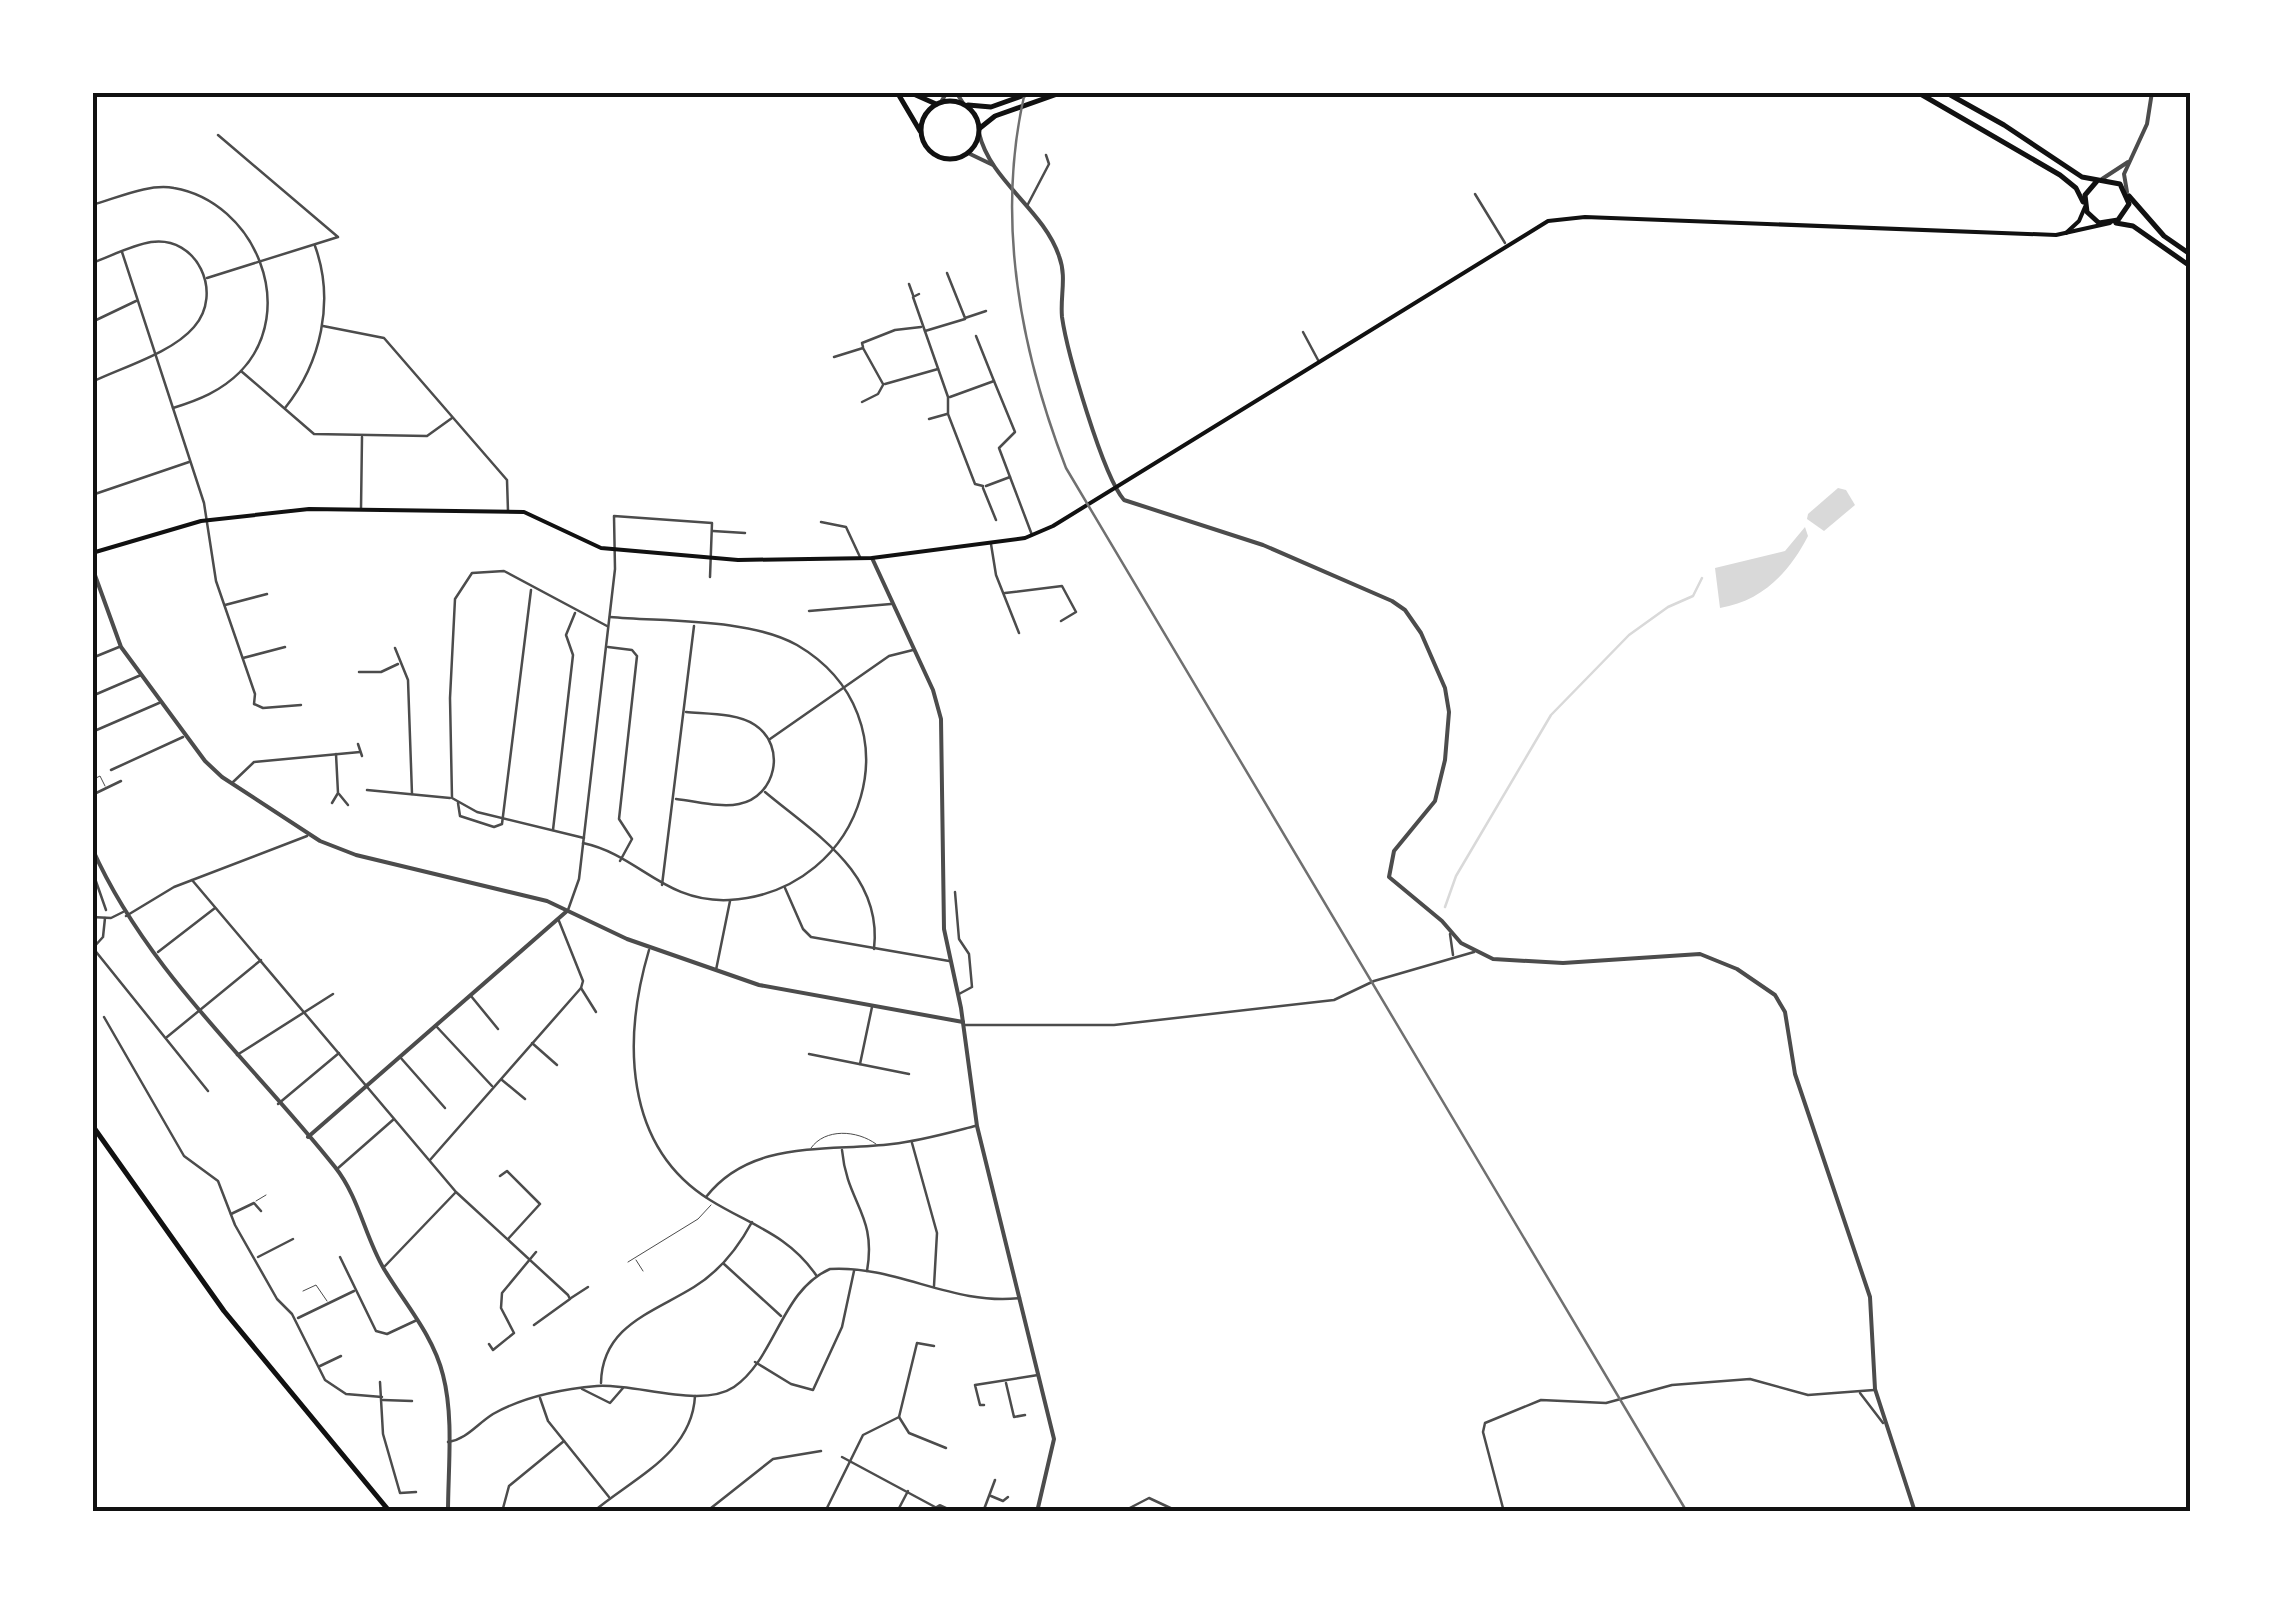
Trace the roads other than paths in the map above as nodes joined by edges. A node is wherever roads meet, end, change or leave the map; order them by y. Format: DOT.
graph roads {
  1 [pos="896,92"];
  2 [pos="910,92"];
  3 [pos="946,92"];
  4 [pos="956,92"];
  5 [pos="1033,92"];
  6 [pos="1063,92"];
  7 [pos="1917,92"];
  8 [pos="1945,92"];
  9 [pos="2152,92"];
  10 [pos="938,103"];
  11 [pos="964,104"];
  12 [pos="980,131"];
  13 [pos="218,135"];
  14 [pos="922,138"];
  15 [pos="968,153"];
  16 [pos="1046,154"];
  17 [pos="2131,158"];
  18 [pos="998,168"];
  19 [pos="2098,181"];
  20 [pos="2127,193"];
  21 [pos="1475,194"];
  22 [pos="92,205"];
  23 [pos="1028,206"];
  24 [pos="2085,206"];
  25 [pos="2112,223"];
  26 [pos="2066,234"];
  27 [pos="1505,243"];
  28 [pos="314,245"];
  29 [pos="122,252"];
  30 [pos="2190,254"];
  31 [pos="261,262"];
  32 [pos="92,263"];
  33 [pos="2190,266"];
  34 [pos="947,273"];
  35 [pos="206,279"];
  36 [pos="909,284"];
  37 [pos="919,294"];
  38 [pos="913,296"];
  39 [pos="138,300"];
  40 [pos="986,311"];
  41 [pos="966,318"];
  42 [pos="92,322"];
  43 [pos="323,326"];
  44 [pos="923,329"];
  45 [pos="1302,332"];
  46 [pos="976,336"];
  47 [pos="863,348"];
  48 [pos="155,351"];
  49 [pos="834,357"];
  50 [pos="1318,360"];
  51 [pos="241,370"];
  52 [pos="938,370"];
  53 [pos="994,381"];
  54 [pos="92,382"];
  55 [pos="883,384"];
  56 [pos="948,397"];
  57 [pos="862,402"];
  58 [pos="173,408"];
  59 [pos="284,409"];
  60 [pos="948,414"];
  61 [pos="453,417"];
  62 [pos="929,419"];
  63 [pos="95,433"];
  64 [pos="362,436"];
  65 [pos="92,440"];
  66 [pos="190,461"];
  67 [pos="1010,477"];
  68 [pos="984,486"];
  69 [pos="1116,486"];
  70 [pos="92,495"];
  71 [pos="360,509"];
  72 [pos="508,511"];
  73 [pos="991,512"];
  74 [pos="981,516"];
  75 [pos="208,520"];
  76 [pos="996,520"];
  77 [pos="821,522"];
  78 [pos="712,531"];
  79 [pos="745,532"];
  80 [pos="1032,536"];
  81 [pos="991,543"];
  82 [pos="616,551"];
  83 [pos="92,553"];
  84 [pos="872,558"];
  85 [pos="711,559"];
  86 [pos="861,559"];
  87 [pos="92,567"];
  88 [pos="710,577"];
  89 [pos="531,589"];
  90 [pos="1005,592"];
  91 [pos="267,594"];
  92 [pos="891,604"];
  93 [pos="224,605"];
  94 [pos="809,611"];
  95 [pos="575,612"];
  96 [pos="610,617"];
  97 [pos="1061,621"];
  98 [pos="694,624"];
  99 [pos="609,626"];
  100 [pos="1019,633"];
  101 [pos="120,647"];
  102 [pos="284,647"];
  103 [pos="606,647"];
  104 [pos="394,648"];
  105 [pos="913,650"];
  106 [pos="92,658"];
  107 [pos="243,658"];
  108 [pos="399,663"];
  109 [pos="358,672"];
  110 [pos="141,675"];
  111 [pos="843,688"];
  112 [pos="92,696"];
  113 [pos="160,703"];
  114 [pos="301,704"];
  115 [pos="685,712"];
  116 [pos="92,732"];
  117 [pos="185,736"];
  118 [pos="768,740"];
  119 [pos="358,744"];
  120 [pos="336,753"];
  121 [pos="115,770"];
  122 [pos="111,778"];
  123 [pos="94,779"];
  124 [pos="121,780"];
  125 [pos="232,783"];
  126 [pos="114,785"];
  127 [pos="106,789"];
  128 [pos="367,790"];
  129 [pos="764,791"];
  130 [pos="338,793"];
  131 [pos="412,794"];
  132 [pos="92,795"];
  133 [pos="452,798"];
  134 [pos="674,799"];
  135 [pos="332,803"];
  136 [pos="458,803"];
  137 [pos="348,805"];
  138 [pos="504,819"];
  139 [pos="553,831"];
  140 [pos="308,835"];
  141 [pos="584,841"];
  142 [pos="92,848"];
  143 [pos="835,850"];
  144 [pos="620,861"];
  145 [pos="92,870"];
  146 [pos="192,880"];
  147 [pos="662,886"];
  148 [pos="784,887"];
  149 [pos="954,892"];
  150 [pos="730,900"];
  151 [pos="216,907"];
  152 [pos="106,910"];
  153 [pos="567,911"];
  154 [pos="124,914"];
  155 [pos="92,917"];
  156 [pos="105,918"];
  157 [pos="559,921"];
  158 [pos="1450,932"];
  159 [pos="93,948"];
  160 [pos="650,948"];
  161 [pos="874,949"];
  162 [pos="1474,952"];
  163 [pos="156,954"];
  164 [pos="1454,957"];
  165 [pos="261,960"];
  166 [pos="951,961"];
  167 [pos="716,970"];
  168 [pos="581,988"];
  169 [pos="333,994"];
  170 [pos="958,994"];
  171 [pos="471,996"];
  172 [pos="872,1008"];
  173 [pos="200,1009"];
  174 [pos="306,1012"];
  175 [pos="596,1012"];
  176 [pos="104,1017"];
  177 [pos="963,1024"];
  178 [pos="436,1026"];
  179 [pos="498,1029"];
  180 [pos="166,1038"];
  181 [pos="532,1043"];
  182 [pos="340,1052"];
  183 [pos="809,1054"];
  184 [pos="237,1056"];
  185 [pos="400,1057"];
  186 [pos="860,1064"];
  187 [pos="557,1065"];
  188 [pos="909,1074"];
  189 [pos="501,1078"];
  190 [pos="368,1085"];
  191 [pos="493,1087"];
  192 [pos="208,1091"];
  193 [pos="524,1100"];
  194 [pos="278,1104"];
  195 [pos="445,1108"];
  196 [pos="396,1118"];
  197 [pos="92,1126"];
  198 [pos="976,1126"];
  199 [pos="308,1136"];
  200 [pos="912,1141"];
  201 [pos="879,1146"];
  202 [pos="842,1149"];
  203 [pos="809,1151"];
  204 [pos="430,1160"];
  205 [pos="510,1164"];
  206 [pos="337,1169"];
  207 [pos="506,1171"];
  208 [pos="500,1176"];
  209 [pos="456,1192"];
  210 [pos="266,1195"];
  211 [pos="706,1197"];
  212 [pos="713,1202"];
  213 [pos="254,1203"];
  214 [pos="540,1204"];
  215 [pos="548,1208"];
  216 [pos="260,1211"];
  217 [pos="230,1214"];
  218 [pos="265,1220"];
  219 [pos="753,1221"];
  220 [pos="293,1240"];
  221 [pos="507,1240"];
  222 [pos="536,1252"];
  223 [pos="340,1257"];
  224 [pos="256,1258"];
  225 [pos="634,1258"];
  226 [pos="530,1260"];
  227 [pos="628,1262"];
  228 [pos="723,1263"];
  229 [pos="383,1268"];
  230 [pos="854,1270"];
  231 [pos="643,1271"];
  232 [pos="866,1272"];
  233 [pos="816,1275"];
  234 [pos="588,1286"];
  235 [pos="934,1288"];
  236 [pos="303,1290"];
  237 [pos="356,1291"];
  238 [pos="1021,1298"];
  239 [pos="570,1299"];
  240 [pos="328,1304"];
  241 [pos="783,1318"];
  242 [pos="296,1320"];
  243 [pos="418,1320"];
  244 [pos="543,1330"];
  245 [pos="910,1340"];
  246 [pos="917,1343"];
  247 [pos="489,1344"];
  248 [pos="934,1346"];
  249 [pos="341,1356"];
  250 [pos="755,1362"];
  251 [pos="318,1366"];
  252 [pos="1040,1375"];
  253 [pos="1006,1381"];
  254 [pos="380,1382"];
  255 [pos="601,1386"];
  256 [pos="624,1386"];
  257 [pos="580,1388"];
  258 [pos="1876,1389"];
  259 [pos="1858,1391"];
  260 [pos="695,1395"];
  261 [pos="539,1396"];
  262 [pos="382,1399"];
  263 [pos="412,1401"];
  264 [pos="984,1404"];
  265 [pos="1025,1415"];
  266 [pos="899,1417"];
  267 [pos="1884,1423"];
  268 [pos="448,1442"];
  269 [pos="564,1442"];
  270 [pos="946,1448"];
  271 [pos="821,1451"];
  272 [pos="842,1456"];
  273 [pos="852,1462"];
  274 [pos="996,1480"];
  275 [pos="908,1490"];
  276 [pos="416,1492"];
  277 [pos="990,1495"];
  278 [pos="1008,1497"];
  279 [pos="609,1498"];
  280 [pos="936,1506"];
  281 [pos="390,1512"];
  282 [pos="448,1512"];
  283 [pos="502,1512"];
  284 [pos="592,1512"];
  285 [pos="706,1512"];
  286 [pos="825,1512"];
  287 [pos="898,1512"];
  288 [pos="930,1512"];
  289 [pos="953,1512"];
  290 [pos="983,1512"];
  291 [pos="1037,1512"];
  292 [pos="1122,1512"];
  293 [pos="1179,1512"];
  294 [pos="1504,1512"];
  295 [pos="1914,1512"];
  1 -- 14 [label="main road"];
  2 -- 10 [label="main road"];
  3 -- 10 [label="street"];
  4 -- 11 [label="street"];
  5 -- 11 [label="main road"];
  6 -- 12 [label="main road"];
  7 -- 24 [label="main road"];
  8 -- 19 [label="main road"];
  9 -- 17 [label="street"];
  10 -- 11 [label="main road"];
  10 -- 14 [label="main road"];
  11 -- 12 [label="main road"];
  12 -- 15 [label="main road"];
  12 -- 18 [label="street"];
  13 -- 28 [label="street"];
  14 -- 15 [label="main road"];
  15 -- 18 [label="street"];
  16 -- 23 [label="street"];
  17 -- 19 [label="street"];
  17 -- 20 [label="street"];
  18 -- 23 [label="street"];
  19 -- 20 [label="main road"];
  19 -- 24 [label="main road"];
  20 -- 25 [label="main road"];
  20 -- 30 [label="main road"];
  21 -- 27 [label="street"];
  22 -- 31 [label="street"];
  23 -- 69 [label="street"];
  24 -- 25 [label="main road"];
  24 -- 26 [label="main road"];
  25 -- 26 [label="main road"];
  25 -- 33 [label="main road"];
  26 -- 27 [label="main road"];
  27 -- 50 [label="main road"];
  28 -- 31 [label="street"];
  28 -- 43 [label="street"];
  29 -- 32 [label="street"];
  29 -- 35 [label="street"];
  29 -- 39 [label="street"];
  31 -- 35 [label="street"];
  31 -- 51 [label="street"];
  34 -- 41 [label="street"];
  35 -- 48 [label="street"];
  36 -- 38 [label="street"];
  37 -- 38 [label="street"];
  38 -- 44 [label="street"];
  39 -- 42 [label="street"];
  39 -- 48 [label="street"];
  40 -- 41 [label="street"];
  41 -- 44 [label="street"];
  43 -- 59 [label="street"];
  43 -- 61 [label="street"];
  44 -- 47 [label="street"];
  44 -- 52 [label="street"];
  45 -- 50 [label="street"];
  46 -- 53 [label="street"];
  47 -- 49 [label="street"];
  47 -- 55 [label="street"];
  48 -- 54 [label="street"];
  48 -- 58 [label="street"];
  50 -- 69 [label="main road"];
  51 -- 58 [label="street"];
  51 -- 59 [label="street"];
  52 -- 55 [label="street"];
  52 -- 56 [label="street"];
  53 -- 56 [label="street"];
  53 -- 67 [label="street"];
  55 -- 57 [label="street"];
  56 -- 60 [label="street"];
  58 -- 66 [label="street"];
  59 -- 64 [label="street"];
  60 -- 62 [label="street"];
  60 -- 68 [label="street"];
  61 -- 64 [label="street"];
  61 -- 72 [label="street"];
  63 -- 65 [label="street"];
  64 -- 71 [label="street"];
  66 -- 70 [label="street"];
  66 -- 75 [label="street"];
  67 -- 68 [label="street"];
  67 -- 80 [label="street"];
  68 -- 73 [label="street"];
  69 -- 80 [label="main road"];
  69 -- 158 [label="street"];
  71 -- 72 [label="main road"];
  71 -- 75 [label="main road"];
  72 -- 82 [label="main road"];
  73 -- 74 [label="street"];
  73 -- 76 [label="street"];
  75 -- 83 [label="main road"];
  75 -- 93 [label="street"];
  77 -- 86 [label="street"];
  78 -- 79 [label="street"];
  78 -- 82 [label="street"];
  78 -- 85 [label="street"];
  80 -- 81 [label="main road"];
  81 -- 84 [label="main road"];
  81 -- 90 [label="street"];
  82 -- 85 [label="main road"];
  82 -- 96 [label="street"];
  84 -- 86 [label="main road"];
  84 -- 92 [label="street"];
  85 -- 86 [label="main road"];
  85 -- 88 [label="street"];
  87 -- 101 [label="street"];
  89 -- 95 [label="street"];
  89 -- 133 [label="street"];
  89 -- 138 [label="street"];
  90 -- 97 [label="street"];
  90 -- 100 [label="street"];
  91 -- 93 [label="street"];
  92 -- 94 [label="street"];
  92 -- 105 [label="street"];
  93 -- 107 [label="street"];
  95 -- 99 [label="street"];
  95 -- 139 [label="street"];
  96 -- 98 [label="street"];
  96 -- 99 [label="street"];
  98 -- 111 [label="street"];
  98 -- 115 [label="street"];
  99 -- 103 [label="street"];
  101 -- 106 [label="street"];
  101 -- 110 [label="street"];
  102 -- 107 [label="street"];
  103 -- 141 [label="street"];
  103 -- 144 [label="street"];
  104 -- 108 [label="street"];
  105 -- 111 [label="street"];
  105 -- 166 [label="street"];
  107 -- 114 [label="street"];
  108 -- 109 [label="street"];
  108 -- 131 [label="street"];
  110 -- 112 [label="street"];
  110 -- 113 [label="street"];
  111 -- 118 [label="street"];
  111 -- 143 [label="street"];
  113 -- 116 [label="street"];
  113 -- 117 [label="street"];
  115 -- 118 [label="street"];
  115 -- 134 [label="street"];
  117 -- 121 [label="street"];
  117 -- 125 [label="street"];
  118 -- 129 [label="street"];
  119 -- 120 [label="street"];
  120 -- 125 [label="street"];
  120 -- 130 [label="street"];
  122 -- 126 [label="street"];
  123 -- 127 [label="lane"];
  124 -- 126 [label="street"];
  125 -- 140 [label="street"];
  126 -- 127 [label="street"];
  127 -- 132 [label="street"];
  128 -- 131 [label="street"];
  129 -- 134 [label="street"];
  129 -- 143 [label="street"];
  130 -- 135 [label="street"];
  130 -- 137 [label="street"];
  131 -- 133 [label="street"];
  133 -- 136 [label="street"];
  134 -- 147 [label="street"];
  136 -- 138 [label="street"];
  136 -- 138 [label="street"];
  138 -- 139 [label="street"];
  139 -- 141 [label="street"];
  140 -- 146 [label="street"];
  140 -- 153 [label="street"];
  141 -- 144 [label="street"];
  141 -- 153 [label="street"];
  142 -- 154 [label="street"];
  143 -- 148 [label="street"];
  143 -- 161 [label="street"];
  144 -- 147 [label="street"];
  145 -- 152 [label="street"];
  146 -- 151 [label="street"];
  146 -- 154 [label="street"];
  147 -- 150 [label="street"];
  148 -- 150 [label="street"];
  148 -- 161 [label="street"];
  149 -- 170 [label="street"];
  150 -- 167 [label="street"];
  151 -- 163 [label="street"];
  151 -- 165 [label="street"];
  153 -- 157 [label="street"];
  153 -- 160 [label="street"];
  154 -- 156 [label="street"];
  154 -- 163 [label="street"];
  155 -- 156 [label="street"];
  156 -- 159 [label="street"];
  157 -- 168 [label="street"];
  157 -- 171 [label="street"];
  158 -- 162 [label="street"];
  158 -- 164 [label="street"];
  159 -- 180 [label="street"];
  160 -- 167 [label="street"];
  160 -- 211 [label="street"];
  161 -- 166 [label="street"];
  162 -- 164 [label="street"];
  162 -- 258 [label="street"];
  163 -- 173 [label="street"];
  164 -- 177 [label="street"];
  165 -- 173 [label="street"];
  165 -- 174 [label="street"];
  166 -- 170 [label="street"];
  167 -- 172 [label="street"];
  168 -- 175 [label="street"];
  168 -- 181 [label="street"];
  169 -- 174 [label="street"];
  170 -- 177 [label="street"];
  171 -- 178 [label="street"];
  171 -- 179 [label="street"];
  172 -- 177 [label="street"];
  172 -- 186 [label="street"];
  173 -- 180 [label="street"];
  173 -- 184 [label="street"];
  174 -- 182 [label="street"];
  174 -- 184 [label="street"];
  176 -- 217 [label="street"];
  177 -- 198 [label="street"];
  178 -- 185 [label="street"];
  178 -- 191 [label="street"];
  180 -- 192 [label="street"];
  181 -- 187 [label="street"];
  181 -- 189 [label="street"];
  182 -- 190 [label="street"];
  182 -- 194 [label="street"];
  183 -- 186 [label="street"];
  184 -- 194 [label="street"];
  185 -- 190 [label="street"];
  185 -- 195 [label="street"];
  186 -- 188 [label="street"];
  189 -- 191 [label="street"];
  189 -- 193 [label="street"];
  190 -- 196 [label="street"];
  190 -- 199 [label="street"];
  191 -- 204 [label="street"];
  194 -- 199 [label="street"];
  196 -- 204 [label="street"];
  196 -- 206 [label="street"];
  197 -- 281 [label="main road"];
  198 -- 200 [label="street"];
  198 -- 238 [label="street"];
  199 -- 206 [label="street"];
  200 -- 201 [label="street"];
  200 -- 235 [label="street"];
  201 -- 202 [label="street"];
  201 -- 203 [label="lane"];
  202 -- 203 [label="street"];
  202 -- 232 [label="street"];
  203 -- 211 [label="street"];
  204 -- 209 [label="street"];
  205 -- 207 [label="street"];
  206 -- 229 [label="street"];
  207 -- 208 [label="street"];
  207 -- 214 [label="street"];
  209 -- 221 [label="street"];
  209 -- 229 [label="street"];
  210 -- 213 [label="lane"];
  211 -- 212 [label="street"];
  212 -- 219 [label="street"];
  212 -- 225 [label="lane"];
  213 -- 216 [label="street"];
  213 -- 217 [label="street"];
  214 -- 215 [label="street"];
  214 -- 221 [label="street"];
  216 -- 218 [label="lane"];
  217 -- 224 [label="street"];
  219 -- 228 [label="street"];
  219 -- 233 [label="street"];
  220 -- 224 [label="street"];
  221 -- 226 [label="street"];
  222 -- 226 [label="street"];
  223 -- 237 [label="street"];
  224 -- 242 [label="street"];
  225 -- 227 [label="lane"];
  225 -- 231 [label="lane"];
  226 -- 239 [label="street"];
  226 -- 247 [label="street"];
  228 -- 241 [label="street"];
  228 -- 255 [label="street"];
  229 -- 243 [label="street"];
  230 -- 232 [label="street"];
  230 -- 233 [label="street"];
  230 -- 250 [label="street"];
  232 -- 235 [label="street"];
  233 -- 241 [label="street"];
  234 -- 239 [label="street"];
  235 -- 238 [label="street"];
  236 -- 240 [label="lane"];
  237 -- 240 [label="street"];
  237 -- 243 [label="street"];
  238 -- 252 [label="street"];
  239 -- 244 [label="street"];
  240 -- 242 [label="street"];
  241 -- 250 [label="street"];
  242 -- 251 [label="street"];
  243 -- 268 [label="street"];
  245 -- 246 [label="street"];
  246 -- 248 [label="street"];
  246 -- 266 [label="street"];
  249 -- 251 [label="street"];
  250 -- 260 [label="street"];
  251 -- 262 [label="street"];
  252 -- 253 [label="street"];
  252 -- 291 [label="street"];
  253 -- 264 [label="street"];
  253 -- 265 [label="street"];
  254 -- 262 [label="street"];
  255 -- 256 [label="street"];
  255 -- 257 [label="street"];
  256 -- 257 [label="street"];
  256 -- 260 [label="street"];
  257 -- 261 [label="street"];
  258 -- 259 [label="street"];
  258 -- 267 [label="street"];
  259 -- 267 [label="street"];
  259 -- 294 [label="street"];
  260 -- 279 [label="street"];
  261 -- 268 [label="street"];
  261 -- 269 [label="street"];
  262 -- 263 [label="street"];
  262 -- 276 [label="street"];
  266 -- 270 [label="street"];
  266 -- 273 [label="street"];
  267 -- 295 [label="street"];
  268 -- 282 [label="street"];
  269 -- 279 [label="street"];
  269 -- 283 [label="street"];
  271 -- 285 [label="street"];
  272 -- 273 [label="street"];
  273 -- 275 [label="street"];
  273 -- 286 [label="street"];
  274 -- 277 [label="street"];
  275 -- 280 [label="street"];
  275 -- 287 [label="street"];
  277 -- 278 [label="street"];
  277 -- 290 [label="street"];
  279 -- 284 [label="street"];
  280 -- 288 [label="street"];
  280 -- 289 [label="street"];
  292 -- 293 [label="street"];
}
